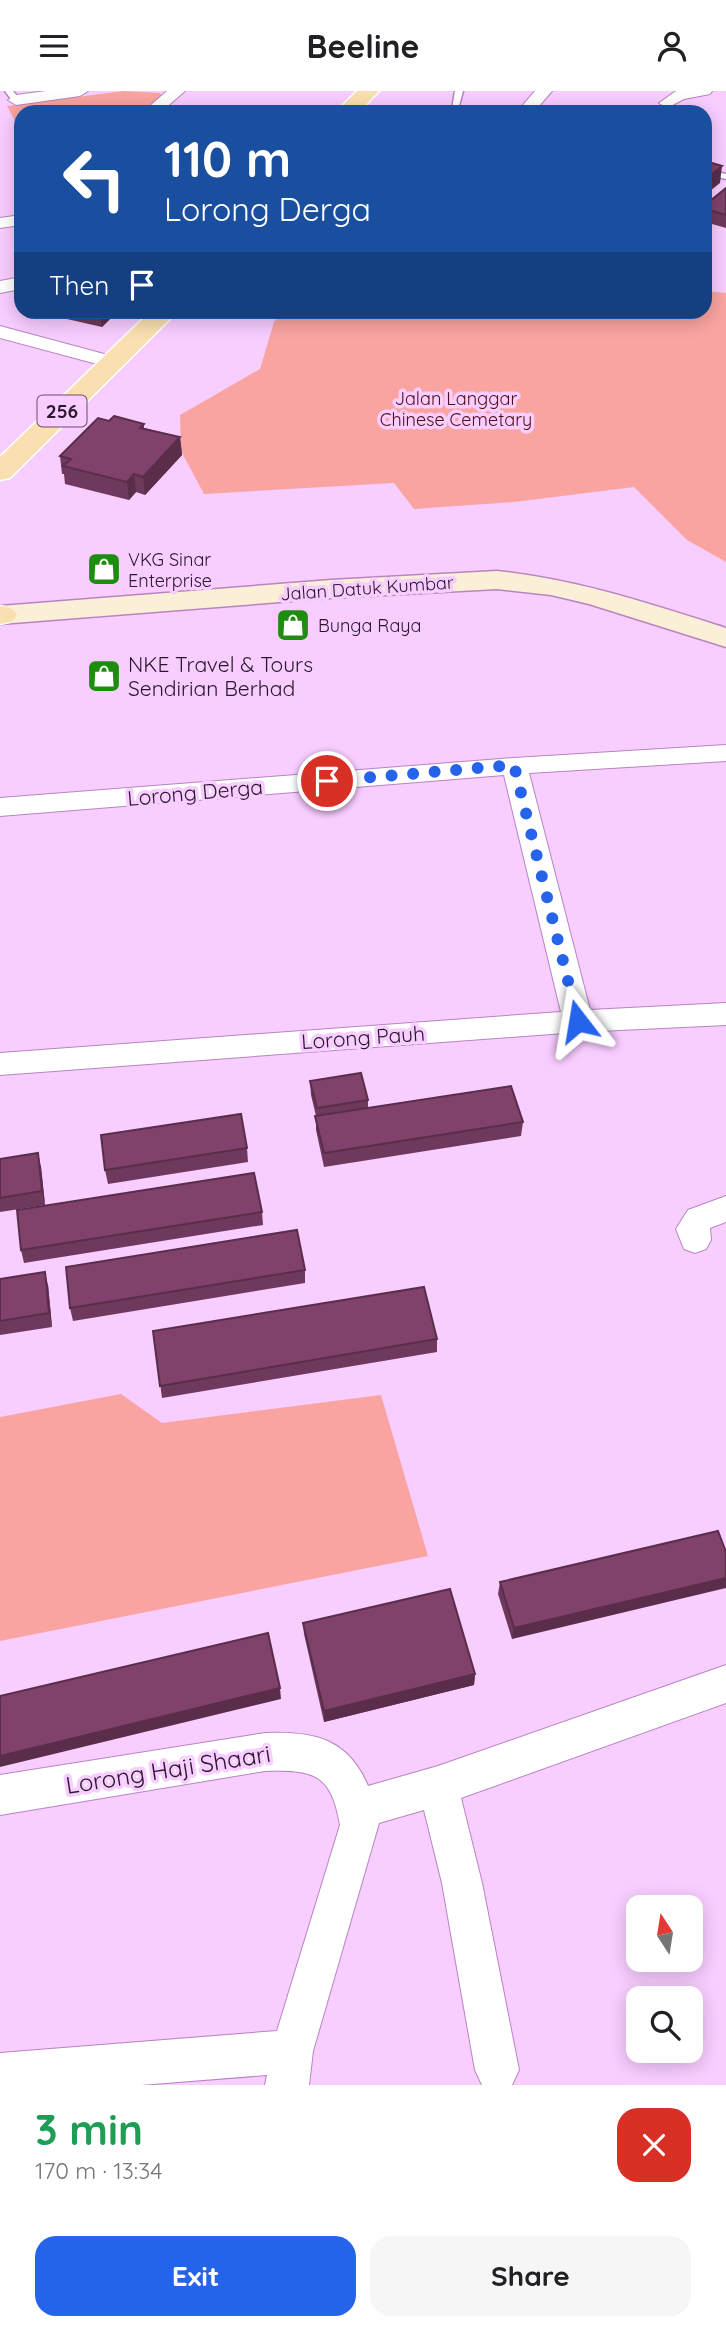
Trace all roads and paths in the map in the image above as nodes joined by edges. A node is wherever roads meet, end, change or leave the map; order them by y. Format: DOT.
graph roads {
  1 [pos="80,91"];
  2 [pos="177,91"];
  3 [pos="391,91"];
  4 [pos="544,91"];
  5 [pos="704,91"];
  6 [pos="13,95"];
  7 [pos="667,103"];
  8 [pos="160,105"];
  9 [pos="373,105"];
  10 [pos="532,105"];
  11 [pos="134,319"];
  12 [pos="155,319"];
  13 [pos="0,332"];
  14 [pos="101,360"];
  15 [pos="0,441"];
  16 [pos="0,472"];
  17 [pos="0,615"];
  18 [pos="726,638"];
  19 [pos="726,753"];
  20 [pos="514,765"];
  21 [pos="0,807"];
  22 [pos="726,1014"];
  23 [pos="578,1021"];
  24 [pos="0,1064"];
  25 [pos="726,1209"];
  26 [pos="695,1240"];
  27 [pos="726,1684"];
  28 [pos="438,1786"];
  29 [pos="0,1795"];
  30 [pos="358,1809"];
  31 [pos="289,2068"];
  32 [pos="497,2070"];
  33 [pos="0,2075"];
  1 -- 6 [label="street"];
  2 -- 8 [label="street"];
  3 -- 9 [label="main road"];
  4 -- 10 [label="street"];
  5 -- 7 [label="street"];
  11 -- 14 [label="main road, 256"];
  12 -- 14 [label="main road, 256"];
  13 -- 14 [label="street"];
  14 -- 15 [label="main road, 256"];
  14 -- 16 [label="main road, 256"];
  17 -- 18 [label="main road, Jalan Datuk Kumbar"];
  19 -- 20 [label="street, Lorong Derga"];
  20 -- 21 [label="street, Lorong Derga"];
  20 -- 23 [label="street"];
  22 -- 23 [label="street, Lorong Pauh"];
  23 -- 24 [label="street, Lorong Pauh"];
  25 -- 26 [label="street"];
  27 -- 28 [label="street"];
  28 -- 30 [label="street"];
  28 -- 32 [label="street"];
  29 -- 30 [label="street, Lorong Haji Shaari"];
  30 -- 31 [label="street"];
  31 -- 33 [label="street"];
}
